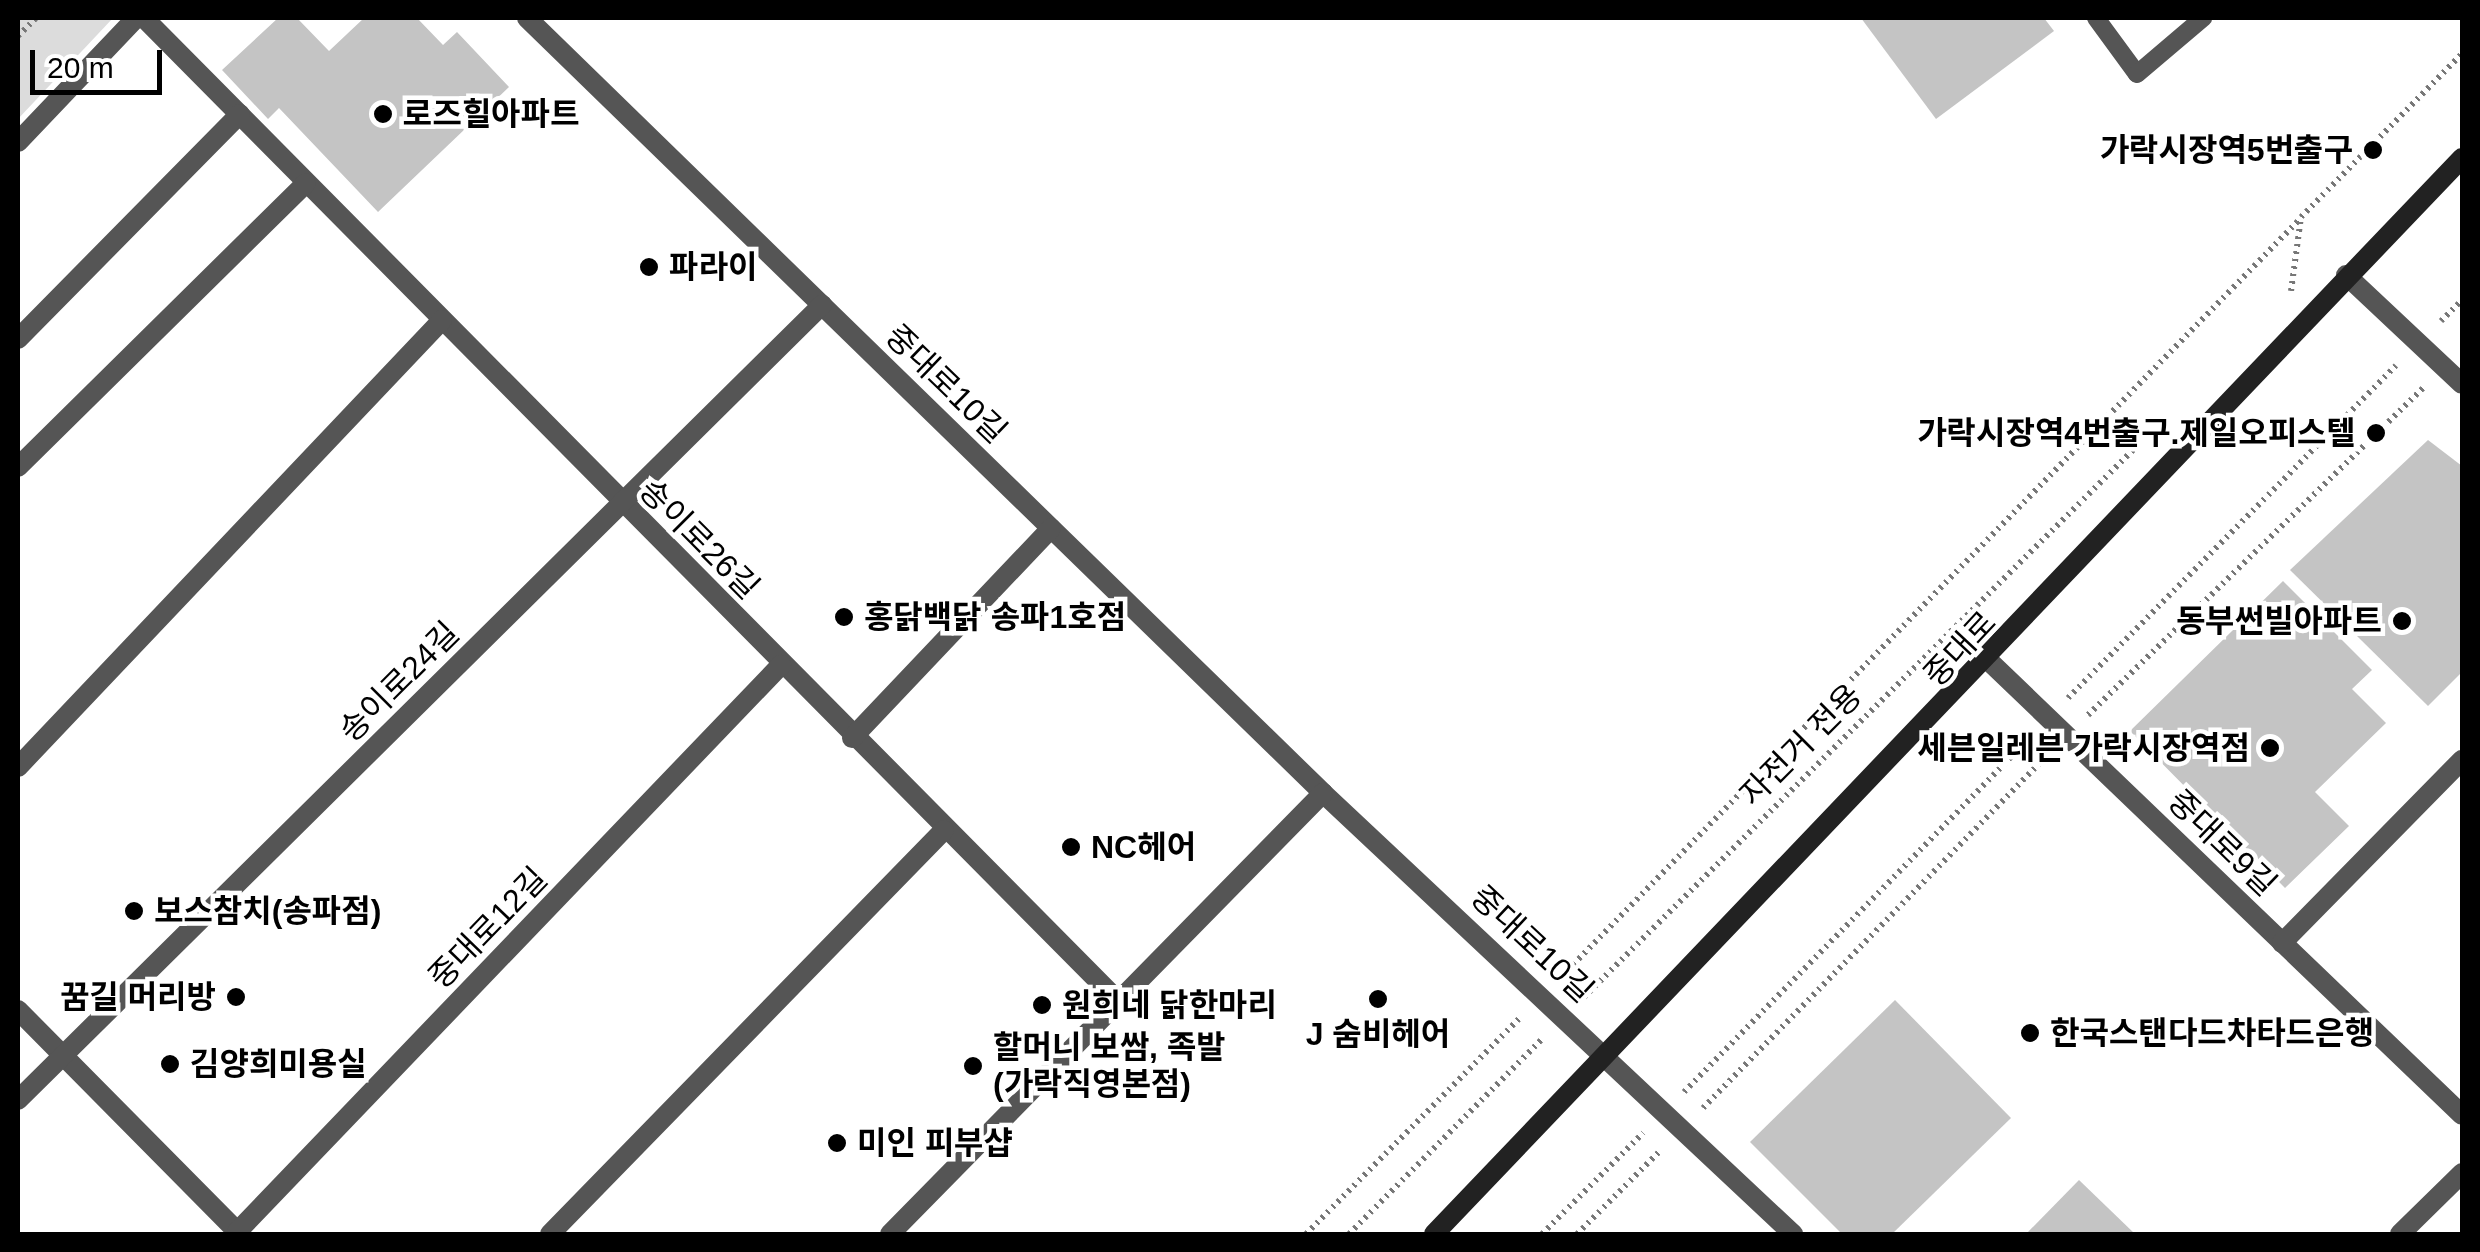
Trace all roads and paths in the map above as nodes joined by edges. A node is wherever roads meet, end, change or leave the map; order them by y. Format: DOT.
graph roads {
  1 [pos="36,18"];
  2 [pos="136,18"];
  3 [pos="144,18"];
  4 [pos="527,18"];
  5 [pos="2096,18"];
  6 [pos="2203,18"];
  7 [pos="18,36"];
  8 [pos="2462,54"];
  9 [pos="240,114"];
  10 [pos="18,142"];
  11 [pos="2462,158"];
  12 [pos="306,182"];
  13 [pos="2304,215"];
  14 [pos="2346,276"];
  15 [pos="2462,300"];
  16 [pos="822,305"];
  17 [pos="2277,307"];
  18 [pos="442,320"];
  19 [pos="18,339"];
  20 [pos="2418,343"];
  21 [pos="2444,367"];
  22 [pos="2462,384"];
  23 [pos="2151,432"];
  24 [pos="18,468"];
  25 [pos="622,504"];
  26 [pos="1052,528"];
  27 [pos="1990,662"];
  28 [pos="781,665"];
  29 [pos="2048,718"];
  30 [pos="2066,736"];
  31 [pos="852,738"];
  32 [pos="2462,760"];
  33 [pos="18,767"];
  34 [pos="1323,793"];
  35 [pos="944,830"];
  36 [pos="2282,943"];
  37 [pos="1543,995"];
  38 [pos="1119,1002"];
  39 [pos="18,1010"];
  40 [pos="1565,1016"];
  41 [pos="65,1055"];
  42 [pos="1611,1058"];
  43 [pos="18,1100"];
  44 [pos="1665,1111"];
  45 [pos="2462,1115"];
  46 [pos="1684,1128"];
  47 [pos="2462,1173"];
  48 [pos="239,1233"];
  49 [pos="550,1234"];
  50 [pos="890,1234"];
  51 [pos="1306,1234"];
  52 [pos="1349,1234"];
  53 [pos="1434,1234"];
  54 [pos="1542,1234"];
  55 [pos="1577,1234"];
  56 [pos="1793,1234"];
  57 [pos="2400,1234"];
  1 -- 7 [label="path"];
  2 -- 10 [label="street"];
  3 -- 9 [label="street, 송이로26길"];
  4 -- 16 [label="street, 중대로10길"];
  5 -- 6 [label="lane"];
  8 -- 13 [label="path"];
  9 -- 12 [label="street, 송이로26길"];
  9 -- 19 [label="street"];
  11 -- 14 [label="main road, 중대로"];
  12 -- 18 [label="street, 송이로26길"];
  12 -- 24 [label="street"];
  13 -- 17 [label="path"];
  13 -- 37 [label="path"];
  14 -- 20 [label="street"];
  14 -- 27 [label="main road, 중대로"];
  15 -- 20 [label="path"];
  16 -- 25 [label="street, 송이로24길"];
  16 -- 26 [label="street, 중대로10길"];
  18 -- 25 [label="street, 송이로26길"];
  18 -- 33 [label="street"];
  20 -- 21 [label="street"];
  20 -- 29 [label="path"];
  21 -- 22 [label="street"];
  21 -- 30 [label="path"];
  23 -- 40 [label="path, 자전거 전용"];
  25 -- 28 [label="street, 송이로26길"];
  25 -- 41 [label="street, 송이로24길"];
  26 -- 31 [label="street"];
  26 -- 34 [label="street, 중대로10길"];
  27 -- 29 [label="street, 중대로9길"];
  27 -- 42 [label="main road, 중대로"];
  28 -- 31 [label="street, 송이로26길"];
  28 -- 48 [label="street, 중대로12길"];
  29 -- 30 [label="street, 중대로9길"];
  29 -- 44 [label="path"];
  30 -- 36 [label="street, 중대로9길"];
  30 -- 46 [label="path"];
  31 -- 35 [label="street, 송이로26길"];
  32 -- 36 [label="street, 중대로9길"];
  34 -- 37 [label="street, 중대로10길"];
  34 -- 38 [label="street"];
  35 -- 38 [label="street, 송이로26길"];
  35 -- 49 [label="street"];
  36 -- 45 [label="street, 중대로9길"];
  37 -- 40 [label="street, 중대로10길"];
  37 -- 51 [label="path"];
  38 -- 50 [label="street"];
  39 -- 41 [label="street, 중대로12길"];
  40 -- 42 [label="street, 중대로10길"];
  40 -- 52 [label="path, 자전거 전용"];
  41 -- 43 [label="street, 송이로24길"];
  41 -- 48 [label="street, 중대로12길"];
  42 -- 44 [label="street"];
  42 -- 53 [label="main road, 중대로"];
  44 -- 46 [label="street"];
  44 -- 54 [label="path"];
  46 -- 55 [label="path"];
  46 -- 56 [label="street"];
  47 -- 57 [label="street"];
}
